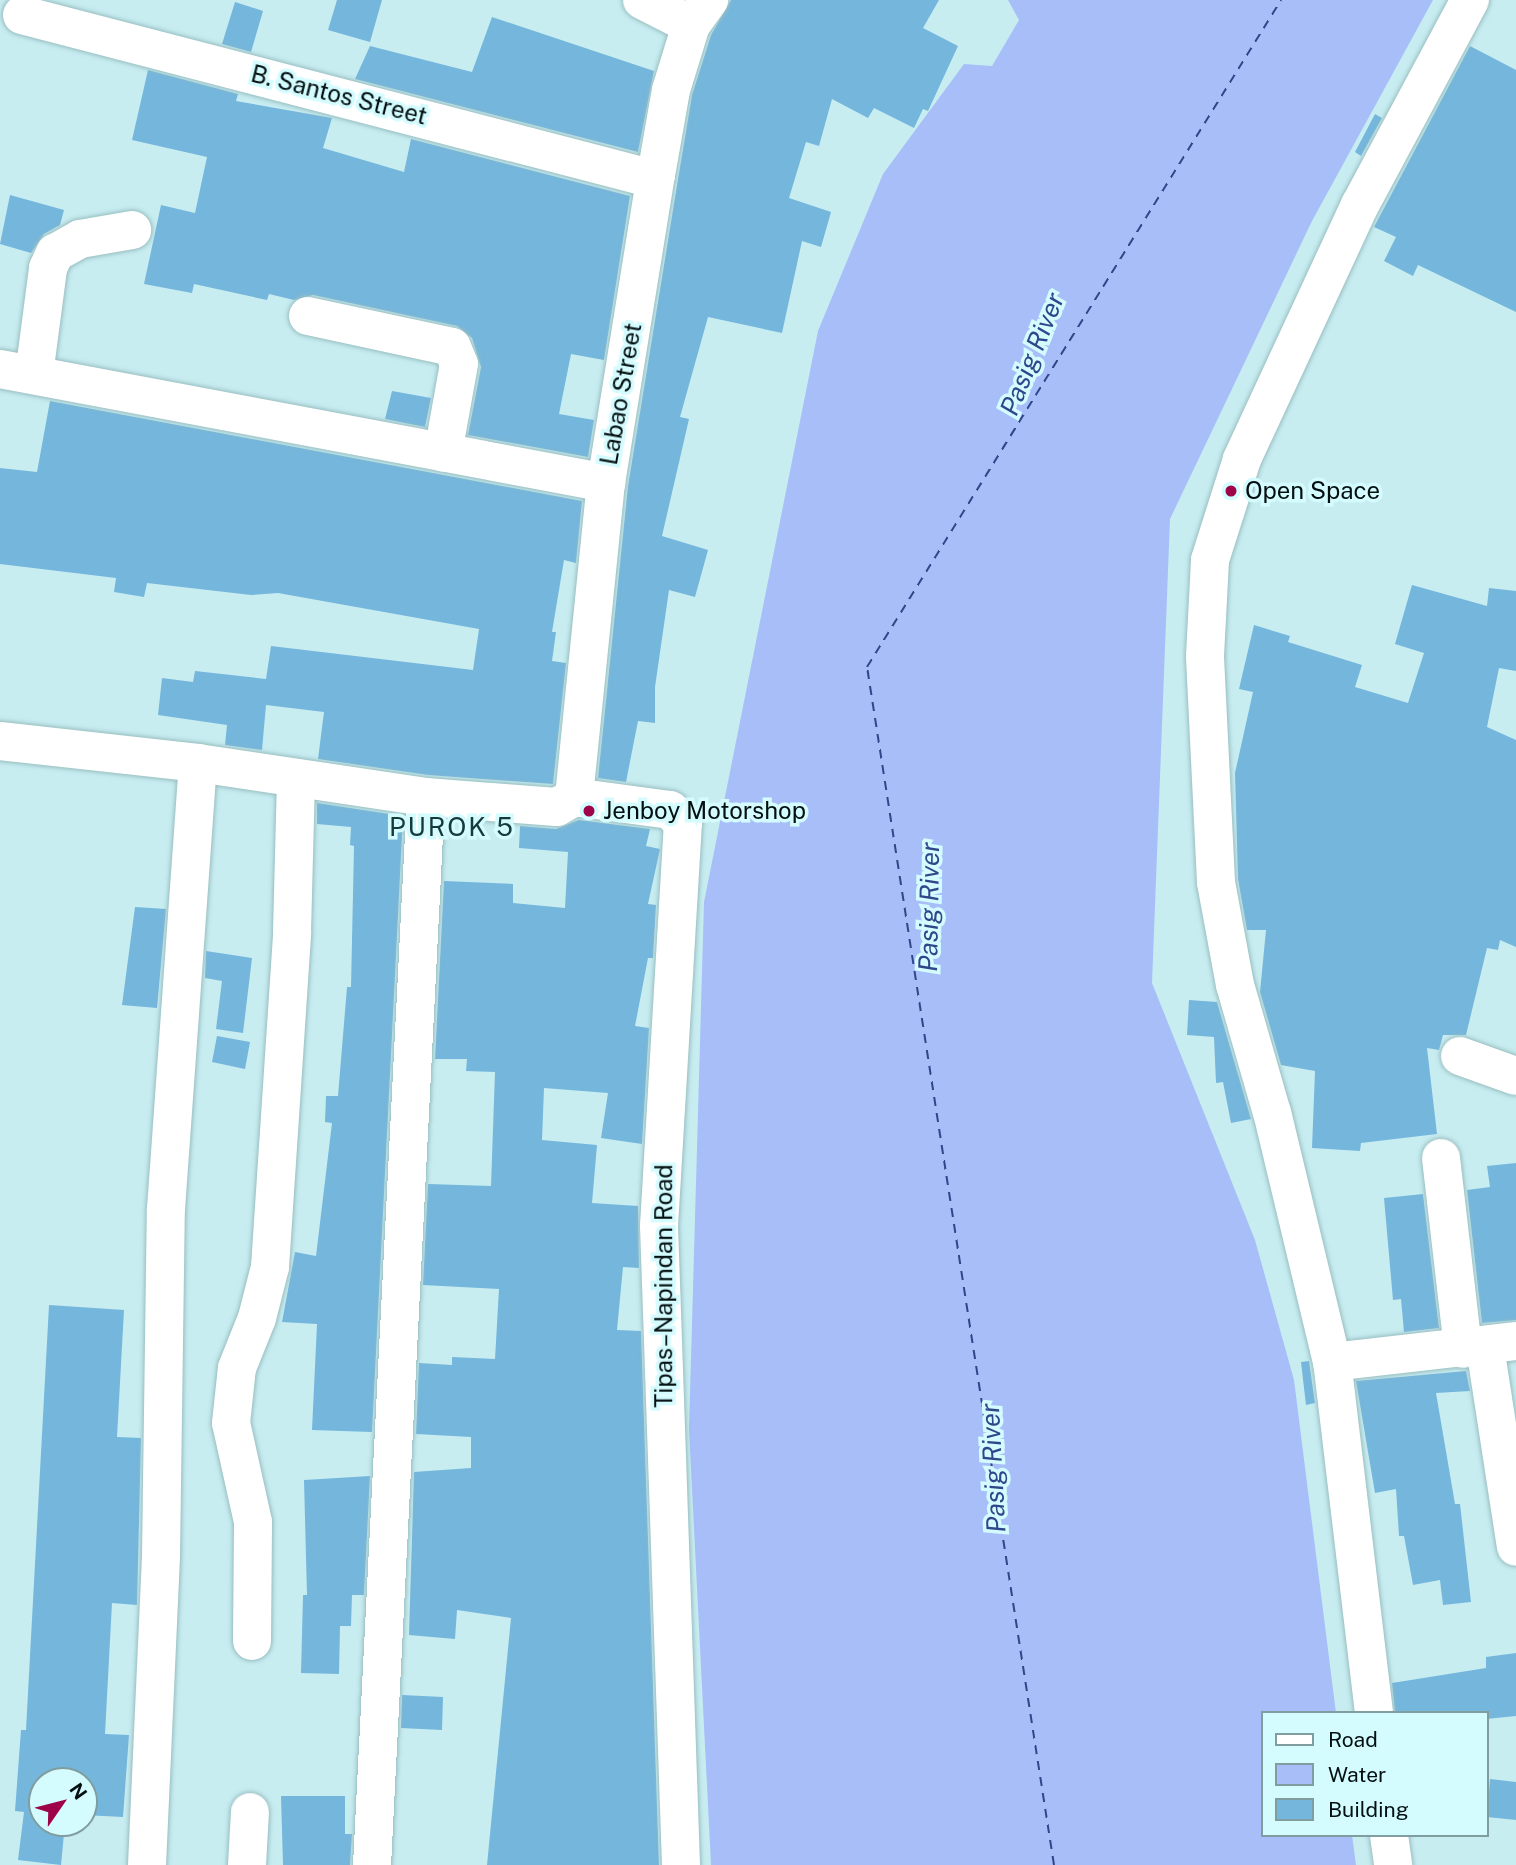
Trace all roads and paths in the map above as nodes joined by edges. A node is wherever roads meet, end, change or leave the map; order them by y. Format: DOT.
graph roads {
  1 [pos="642,0"];
  2 [pos="1470,0"];
  3 [pos="700,13"];
  4 [pos="22,15"];
  5 [pos="656,175"];
  6 [pos="132,230"];
  7 [pos="309,316"];
  8 [pos="17,372"];
  9 [pos="443,453"];
  10 [pos="606,483"];
  11 [pos="0,741"];
  12 [pos="198,763"];
  13 [pos="296,778"];
  14 [pos="426,797"];
  15 [pos="574,797"];
  16 [pos="1460,1056"];
  17 [pos="1516,1076"];
  18 [pos="1440,1158"];
  19 [pos="1488,1346"];
  20 [pos="1332,1362"];
  21 [pos="1516,1547"];
  22 [pos="252,1641"];
  23 [pos="1374,1711"];
  24 [pos="250,1812"];
  25 [pos="1389,1837"];
  26 [pos="146,1865"];
  27 [pos="247,1865"];
  28 [pos="372,1865"];
  29 [pos="681,1865"];
  30 [pos="1392,1865"];
  1 -- 3 [label="street"];
  2 -- 20 [label="street"];
  3 -- 5 [label="street, Labao Street"];
  4 -- 5 [label="street, B. Santos Street"];
  5 -- 10 [label="street, Labao Street"];
  6 -- 8 [label="street"];
  7 -- 9 [label="street"];
  8 -- 9 [label="street"];
  9 -- 10 [label="street"];
  10 -- 15 [label="street, Labao Street"];
  11 -- 12 [label="street"];
  12 -- 13 [label="street"];
  12 -- 26 [label="street"];
  13 -- 14 [label="street"];
  13 -- 22 [label="street"];
  14 -- 15 [label="street"];
  14 -- 28 [label="street"];
  15 -- 29 [label="street, Tipas–Napindan Road"];
  16 -- 17 [label="street"];
  18 -- 19 [label="street"];
  19 -- 20 [label="street"];
  19 -- 21 [label="street"];
  20 -- 23 [label="street"];
  24 -- 27 [label="street"];
  25 -- 30 [label="street"];
}
